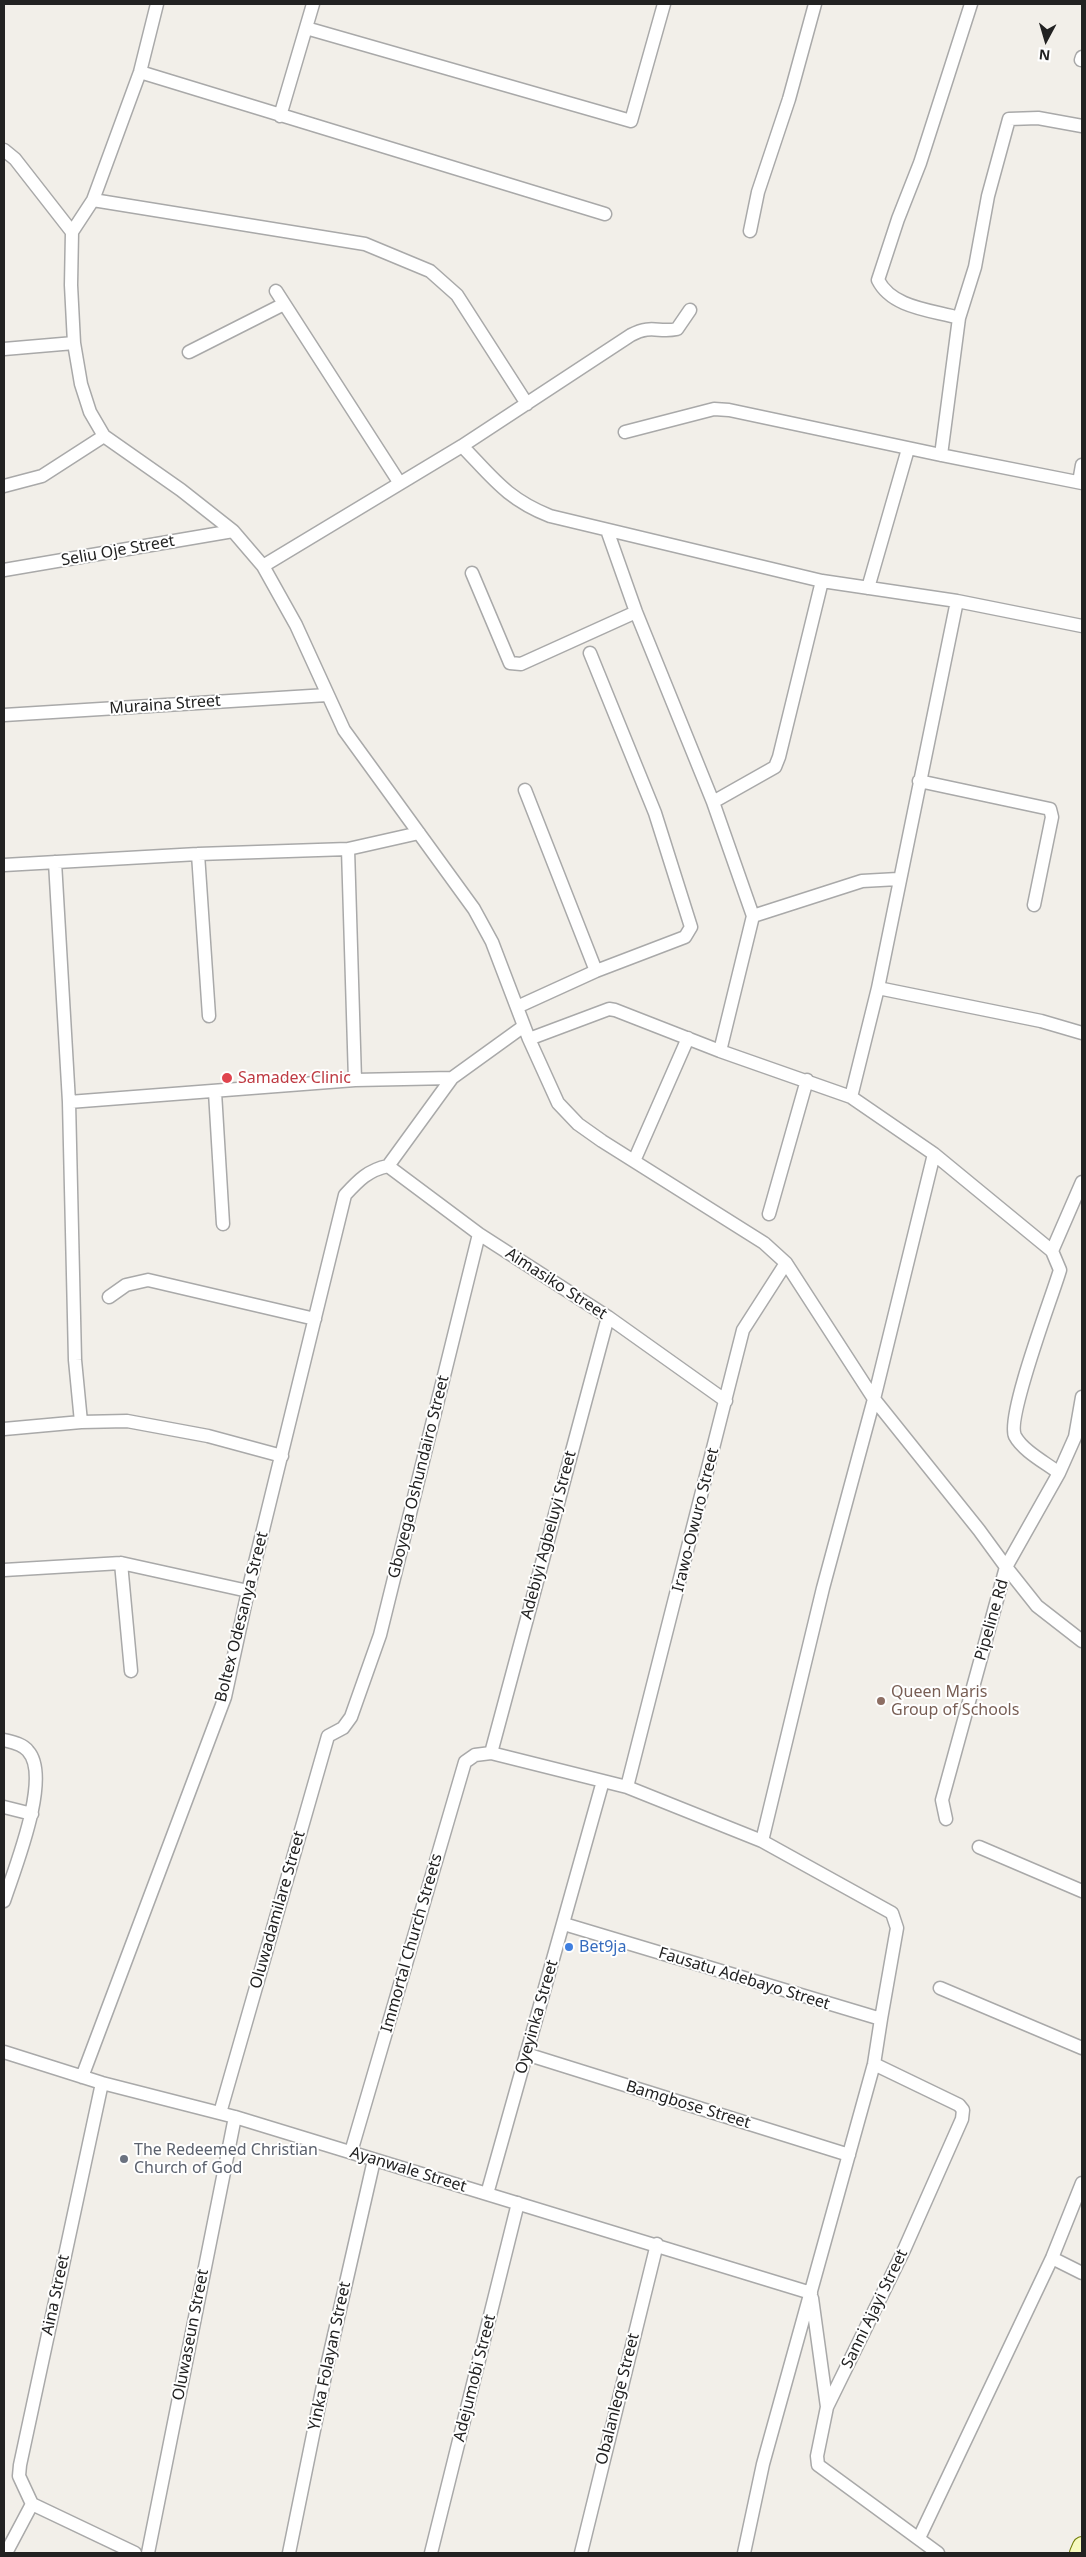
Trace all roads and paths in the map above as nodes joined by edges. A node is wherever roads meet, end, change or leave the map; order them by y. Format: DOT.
graph roads {
  1 [pos="157,4"];
  2 [pos="313,4"];
  3 [pos="664,4"];
  4 [pos="815,4"];
  5 [pos="971,4"];
  6 [pos="306,28"];
  7 [pos="140,72"];
  8 [pos="280,116"];
  9 [pos="1082,126"];
  10 [pos="4,150"];
  11 [pos="93,200"];
  12 [pos="605,214"];
  13 [pos="750,231"];
  14 [pos="72,232"];
  15 [pos="276,291"];
  16 [pos="284,304"];
  17 [pos="690,310"];
  18 [pos="959,318"];
  19 [pos="74,343"];
  20 [pos="4,349"];
  21 [pos="189,352"];
  22 [pos="526,404"];
  23 [pos="625,432"];
  24 [pos="104,436"];
  25 [pos="462,446"];
  26 [pos="908,449"];
  27 [pos="941,455"];
  28 [pos="1082,465"];
  29 [pos="399,482"];
  30 [pos="1081,482"];
  31 [pos="4,486"];
  32 [pos="607,530"];
  33 [pos="233,531"];
  34 [pos="263,566"];
  35 [pos="4,570"];
  36 [pos="472,574"];
  37 [pos="822,581"];
  38 [pos="868,588"];
  39 [pos="957,601"];
  40 [pos="636,612"];
  41 [pos="1082,626"];
  42 [pos="590,653"];
  43 [pos="327,695"];
  44 [pos="4,715"];
  45 [pos="919,781"];
  46 [pos="525,790"];
  47 [pos="713,802"];
  48 [pos="419,833"];
  49 [pos="348,850"];
  50 [pos="198,854"];
  51 [pos="55,862"];
  52 [pos="4,865"];
  53 [pos="898,879"];
  54 [pos="1034,905"];
  55 [pos="753,916"];
  56 [pos="596,971"];
  57 [pos="878,988"];
  58 [pos="517,1008"];
  59 [pos="209,1016"];
  60 [pos="524,1026"];
  61 [pos="1082,1033"];
  62 [pos="688,1038"];
  63 [pos="529,1039"];
  64 [pos="720,1050"];
  65 [pos="452,1078"];
  66 [pos="355,1080"];
  67 [pos="807,1080"];
  68 [pos="215,1092"];
  69 [pos="851,1097"];
  70 [pos="69,1102"];
  71 [pos="934,1154"];
  72 [pos="634,1161"];
  73 [pos="388,1166"];
  74 [pos="1082,1182"];
  75 [pos="768,1214"];
  76 [pos="223,1224"];
  77 [pos="479,1234"];
  78 [pos="1052,1252"];
  79 [pos="786,1263"];
  80 [pos="109,1297"];
  81 [pos="608,1317"];
  82 [pos="315,1319"];
  83 [pos="1082,1397"];
  84 [pos="874,1399"];
  85 [pos="726,1401"];
  86 [pos="81,1422"];
  87 [pos="4,1429"];
  88 [pos="1079,1438"];
  89 [pos="282,1456"];
  90 [pos="1059,1473"];
  91 [pos="121,1563"];
  92 [pos="1006,1567"];
  93 [pos="4,1570"];
  94 [pos="248,1591"];
  95 [pos="1082,1641"];
  96 [pos="130,1671"];
  97 [pos="351,1717"];
  98 [pos="4,1740"];
  99 [pos="491,1753"];
  100 [pos="603,1782"];
  101 [pos="628,1787"];
  102 [pos="4,1808"];
  103 [pos="32,1814"];
  104 [pos="946,1819"];
  105 [pos="762,1841"];
  106 [pos="980,1847"];
  107 [pos="1082,1891"];
  108 [pos="4,1901"];
  109 [pos="564,1924"];
  110 [pos="940,1988"];
  111 [pos="881,2019"];
  112 [pos="1082,2048"];
  113 [pos="4,2052"];
  114 [pos="526,2054"];
  115 [pos="874,2064"];
  116 [pos="82,2077"];
  117 [pos="102,2083"];
  118 [pos="220,2113"];
  119 [pos="235,2117"];
  120 [pos="351,2152"];
  121 [pos="849,2156"];
  122 [pos="374,2160"];
  123 [pos="1082,2183"];
  124 [pos="487,2194"];
  125 [pos="518,2203"];
  126 [pos="657,2244"];
  127 [pos="1052,2258"];
  128 [pos="1082,2273"];
  129 [pos="811,2293"];
  130 [pos="826,2407"];
  131 [pos="32,2504"];
  132 [pos="919,2538"];
  133 [pos="1082,2546"];
  134 [pos="6,2553"];
  135 [pos="135,2553"];
  136 [pos="148,2553"];
  137 [pos="289,2553"];
  138 [pos="431,2553"];
  139 [pos="580,2553"];
  140 [pos="744,2553"];
  141 [pos="938,2553"];
  142 [pos="1079,2553"];
  1 -- 7 [label="street"];
  2 -- 6 [label="street"];
  3 -- 6 [label="street"];
  4 -- 13 [label="street"];
  5 -- 18 [label="street"];
  6 -- 8 [label="street"];
  7 -- 8 [label="street"];
  7 -- 11 [label="street"];
  8 -- 12 [label="street"];
  9 -- 18 [label="street"];
  10 -- 14 [label="street"];
  11 -- 14 [label="street"];
  11 -- 22 [label="street"];
  14 -- 19 [label="street"];
  15 -- 16 [label="street"];
  16 -- 21 [label="street"];
  16 -- 29 [label="street"];
  17 -- 22 [label="street"];
  18 -- 27 [label="street"];
  19 -- 20 [label="street"];
  19 -- 24 [label="street"];
  22 -- 25 [label="street"];
  23 -- 26 [label="street"];
  24 -- 31 [label="street"];
  24 -- 33 [label="street"];
  25 -- 29 [label="street"];
  25 -- 32 [label="street"];
  26 -- 27 [label="street"];
  26 -- 38 [label="street"];
  27 -- 30 [label="street"];
  28 -- 30 [label="street"];
  29 -- 34 [label="street"];
  32 -- 37 [label="street"];
  32 -- 40 [label="street"];
  33 -- 34 [label="street"];
  33 -- 35 [label="street, Seliu Oje Street"];
  34 -- 43 [label="street"];
  36 -- 40 [label="street"];
  37 -- 38 [label="street"];
  37 -- 47 [label="street"];
  38 -- 39 [label="street"];
  39 -- 41 [label="street"];
  39 -- 45 [label="street"];
  40 -- 47 [label="street"];
  42 -- 56 [label="street"];
  43 -- 44 [label="street, Muraina Street"];
  43 -- 48 [label="street"];
  45 -- 53 [label="street"];
  45 -- 54 [label="street"];
  46 -- 56 [label="street"];
  47 -- 55 [label="street"];
  48 -- 49 [label="street"];
  48 -- 58 [label="street"];
  49 -- 50 [label="street"];
  49 -- 66 [label="street"];
  50 -- 51 [label="street"];
  50 -- 59 [label="street"];
  51 -- 52 [label="street"];
  51 -- 70 [label="street"];
  53 -- 55 [label="street"];
  53 -- 57 [label="street"];
  55 -- 64 [label="street"];
  56 -- 58 [label="street"];
  57 -- 61 [label="street"];
  57 -- 69 [label="street"];
  58 -- 60 [label="street"];
  60 -- 63 [label="street"];
  60 -- 65 [label="street"];
  62 -- 63 [label="street"];
  62 -- 64 [label="street"];
  62 -- 72 [label="street"];
  63 -- 72 [label="street"];
  64 -- 67 [label="street"];
  65 -- 66 [label="street"];
  65 -- 73 [label="street"];
  66 -- 68 [label="street"];
  67 -- 69 [label="street"];
  67 -- 75 [label="street"];
  68 -- 70 [label="street"];
  68 -- 76 [label="street"];
  69 -- 71 [label="street"];
  70 -- 86 [label="street"];
  71 -- 78 [label="street"];
  71 -- 84 [label="street"];
  72 -- 79 [label="street"];
  73 -- 77 [label="street, Aimasiko Street"];
  73 -- 82 [label="street, Boltex Odesanya Street"];
  74 -- 78 [label="street"];
  77 -- 81 [label="street, Aimasiko Street"];
  77 -- 97 [label="street, Gboyega Oshundairo Street"];
  78 -- 90 [label="street"];
  79 -- 84 [label="street"];
  79 -- 85 [label="street, Irawo-Owuro Street"];
  80 -- 82 [label="street"];
  81 -- 85 [label="street, Aimasiko Street"];
  81 -- 99 [label="street, Adebiyi Agbeluyi Street"];
  82 -- 89 [label="street, Boltex Odesanya Street"];
  83 -- 88 [label="street, Pipeline Rd"];
  84 -- 92 [label="street"];
  84 -- 105 [label="street"];
  85 -- 101 [label="street, Irawo-Owuro Street"];
  86 -- 87 [label="street"];
  86 -- 89 [label="street"];
  88 -- 90 [label="street, Pipeline Rd"];
  89 -- 94 [label="street, Boltex Odesanya Street"];
  90 -- 92 [label="street, Pipeline Rd"];
  91 -- 93 [label="street"];
  91 -- 94 [label="street"];
  91 -- 96 [label="street"];
  92 -- 95 [label="street"];
  92 -- 104 [label="street, Pipeline Rd"];
  94 -- 116 [label="street, Boltex Odesanya Street"];
  97 -- 118 [label="street, Oluwadamilare Street"];
  98 -- 103 [label="street"];
  99 -- 100 [label="street"];
  99 -- 120 [label="street, Immortal Church Streets"];
  100 -- 101 [label="street"];
  100 -- 109 [label="street, Oyeyinka Street"];
  101 -- 105 [label="street"];
  102 -- 103 [label="street"];
  103 -- 108 [label="street"];
  105 -- 111 [label="street"];
  106 -- 107 [label="street"];
  109 -- 111 [label="street, Fausatu Adebayo Street"];
  109 -- 114 [label="street, Oyeyinka Street"];
  110 -- 112 [label="street"];
  111 -- 115 [label="street"];
  113 -- 116 [label="street, Ayanwale Street"];
  114 -- 121 [label="street, Bamgbose Street"];
  114 -- 124 [label="street, Oyeyinka Street"];
  115 -- 121 [label="street"];
  115 -- 130 [label="street, Sanni Ajayi Street"];
  116 -- 117 [label="street, Ayanwale Street"];
  117 -- 118 [label="street, Ayanwale Street"];
  117 -- 131 [label="street, Aina Street"];
  118 -- 119 [label="street, Ayanwale Street"];
  119 -- 120 [label="street, Ayanwale Street"];
  119 -- 136 [label="street, Oluwaseun Street"];
  120 -- 122 [label="street, Ayanwale Street"];
  121 -- 129 [label="street"];
  122 -- 124 [label="street, Ayanwale Street"];
  122 -- 137 [label="street, Yinka Folayan Street"];
  123 -- 127 [label="street"];
  124 -- 125 [label="street, Ayanwale Street"];
  125 -- 126 [label="street, Ayanwale Street"];
  125 -- 138 [label="street, Adejumobi Street"];
  126 -- 129 [label="street, Ayanwale Street"];
  126 -- 139 [label="street, Obalanlege Street"];
  127 -- 128 [label="street"];
  127 -- 132 [label="street"];
  129 -- 130 [label="street"];
  129 -- 140 [label="street"];
  130 -- 132 [label="street, Sanni Ajayi Street"];
  131 -- 134 [label="street"];
  131 -- 135 [label="street"];
  132 -- 141 [label="street, Sanni Ajayi Street"];
  133 -- 142 [label="main road"];
}
